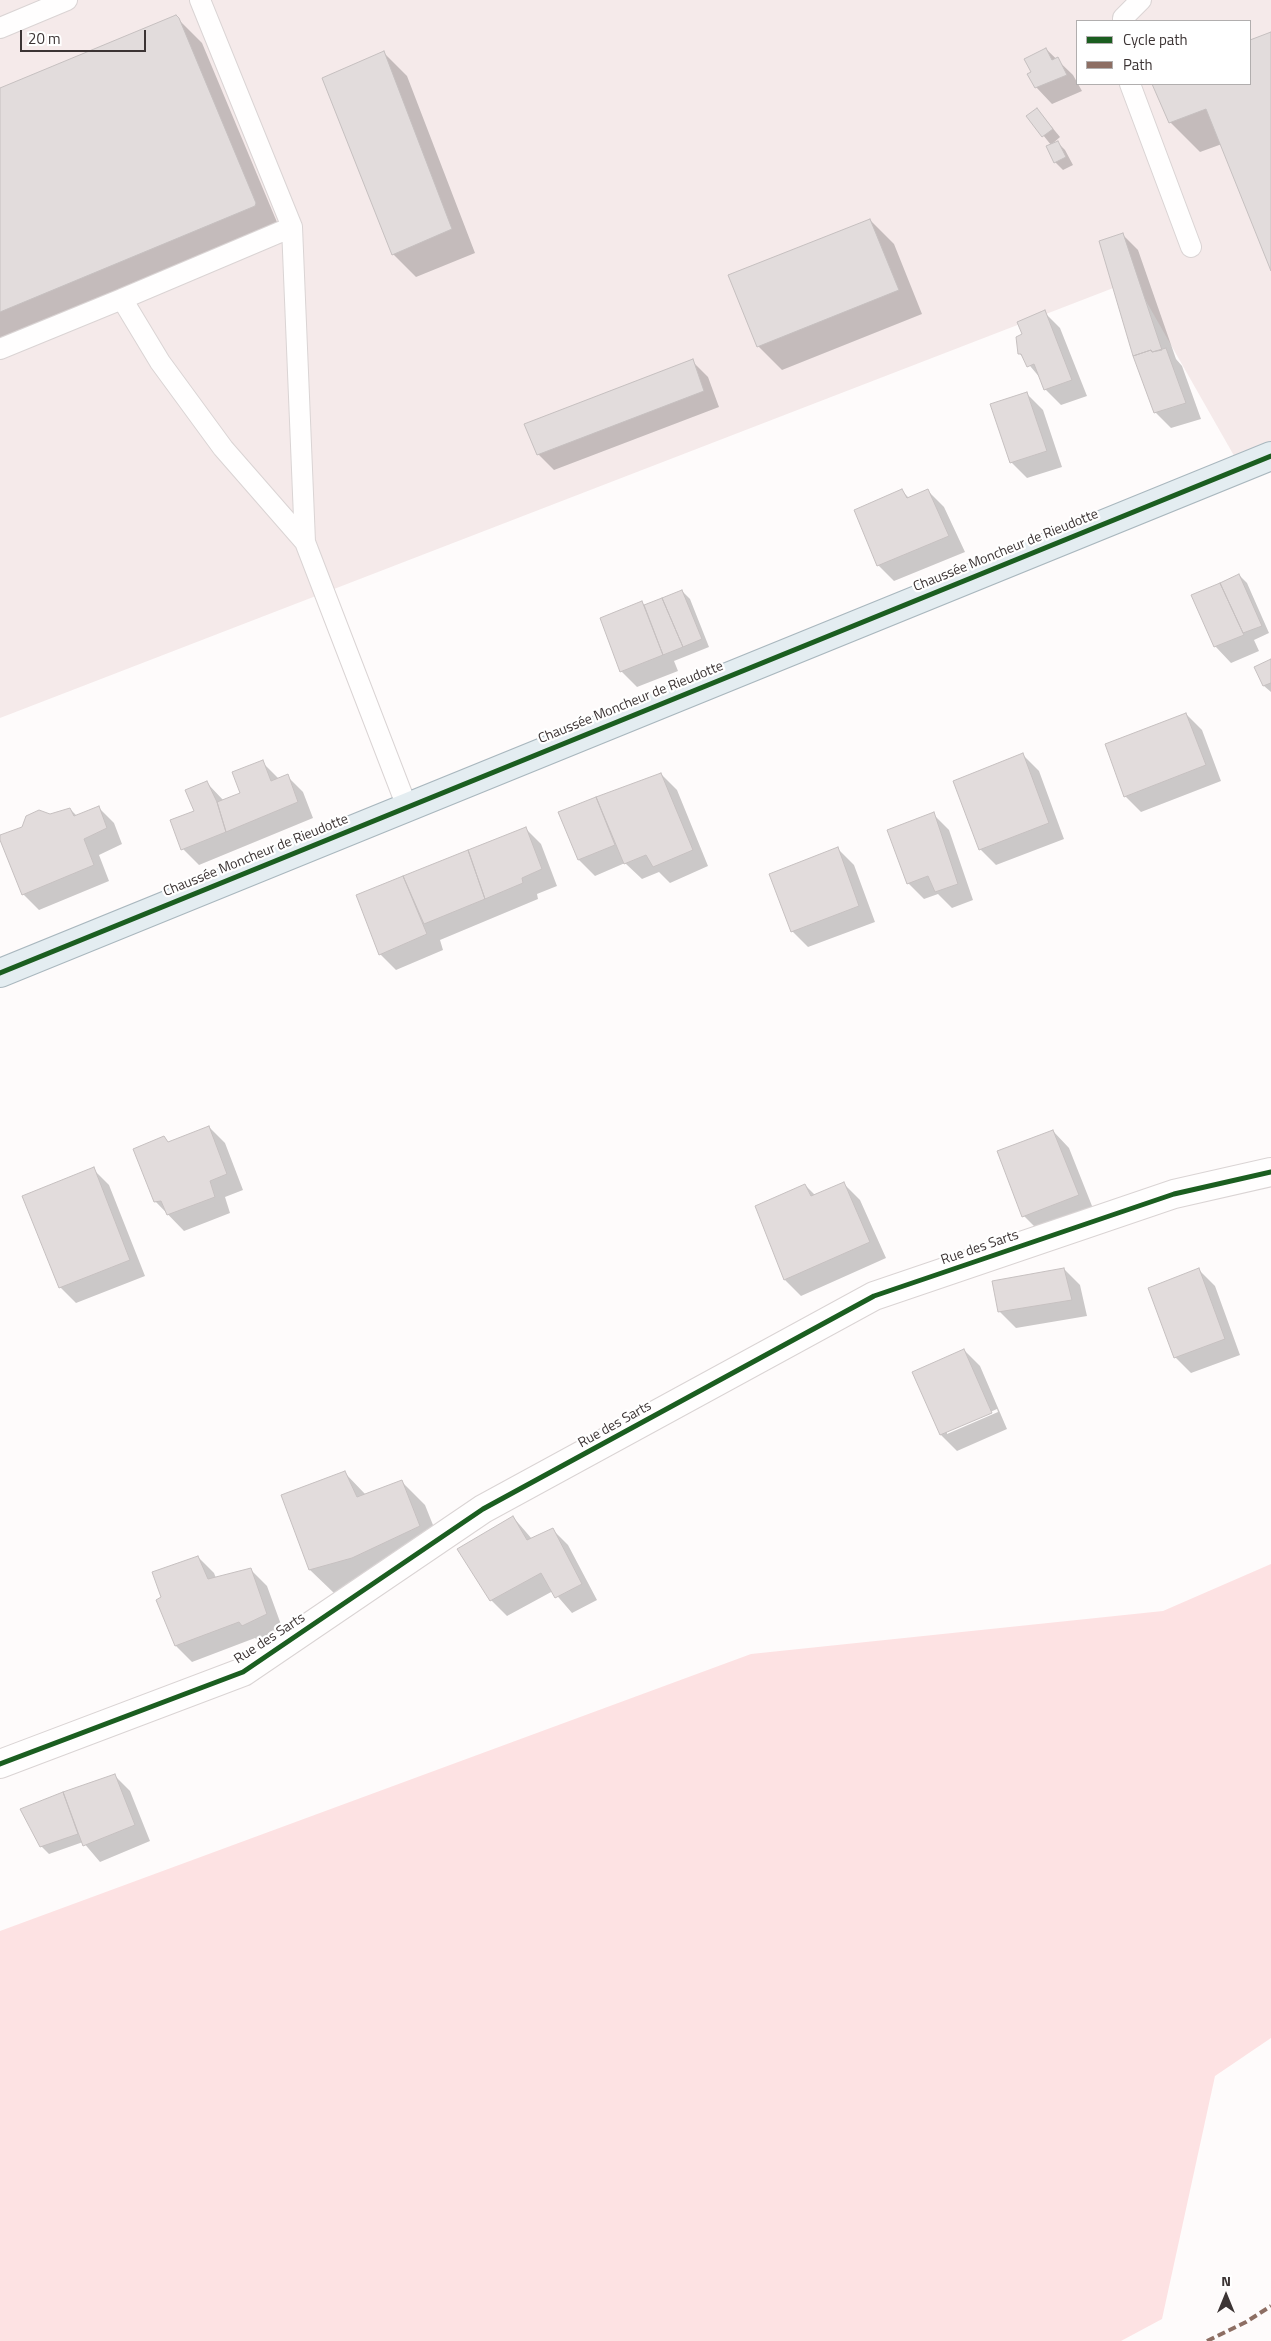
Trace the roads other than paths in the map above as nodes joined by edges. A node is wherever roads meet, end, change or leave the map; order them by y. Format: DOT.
graph roads {
  1 [pos="67,0"];
  2 [pos="200,0"];
  3 [pos="1141,0"];
  4 [pos="1123,20"];
  5 [pos="0,28"];
  6 [pos="1130,85"];
  7 [pos="292,227"];
  8 [pos="1191,247"];
  9 [pos="122,299"];
  10 [pos="0,349"];
  11 [pos="1271,456"];
  12 [pos="305,542"];
  13 [pos="406,806"];
  14 [pos="0,973"];
  15 [pos="1271,1172"];
  16 [pos="0,1764"];
  1 -- 5 [label="lane"];
  2 -- 7 [label="lane"];
  3 -- 4 [label="lane"];
  6 -- 8 [label="lane"];
  7 -- 9 [label="lane"];
  7 -- 12 [label="lane"];
  9 -- 10 [label="lane"];
  9 -- 12 [label="lane"];
  11 -- 13 [label="main road, Chaussée Moncheur de Rieudotte"];
  12 -- 13 [label="lane"];
  13 -- 14 [label="main road, Chaussée Moncheur de Rieudotte"];
  15 -- 16 [label="street, Rue des Sarts"];
}
